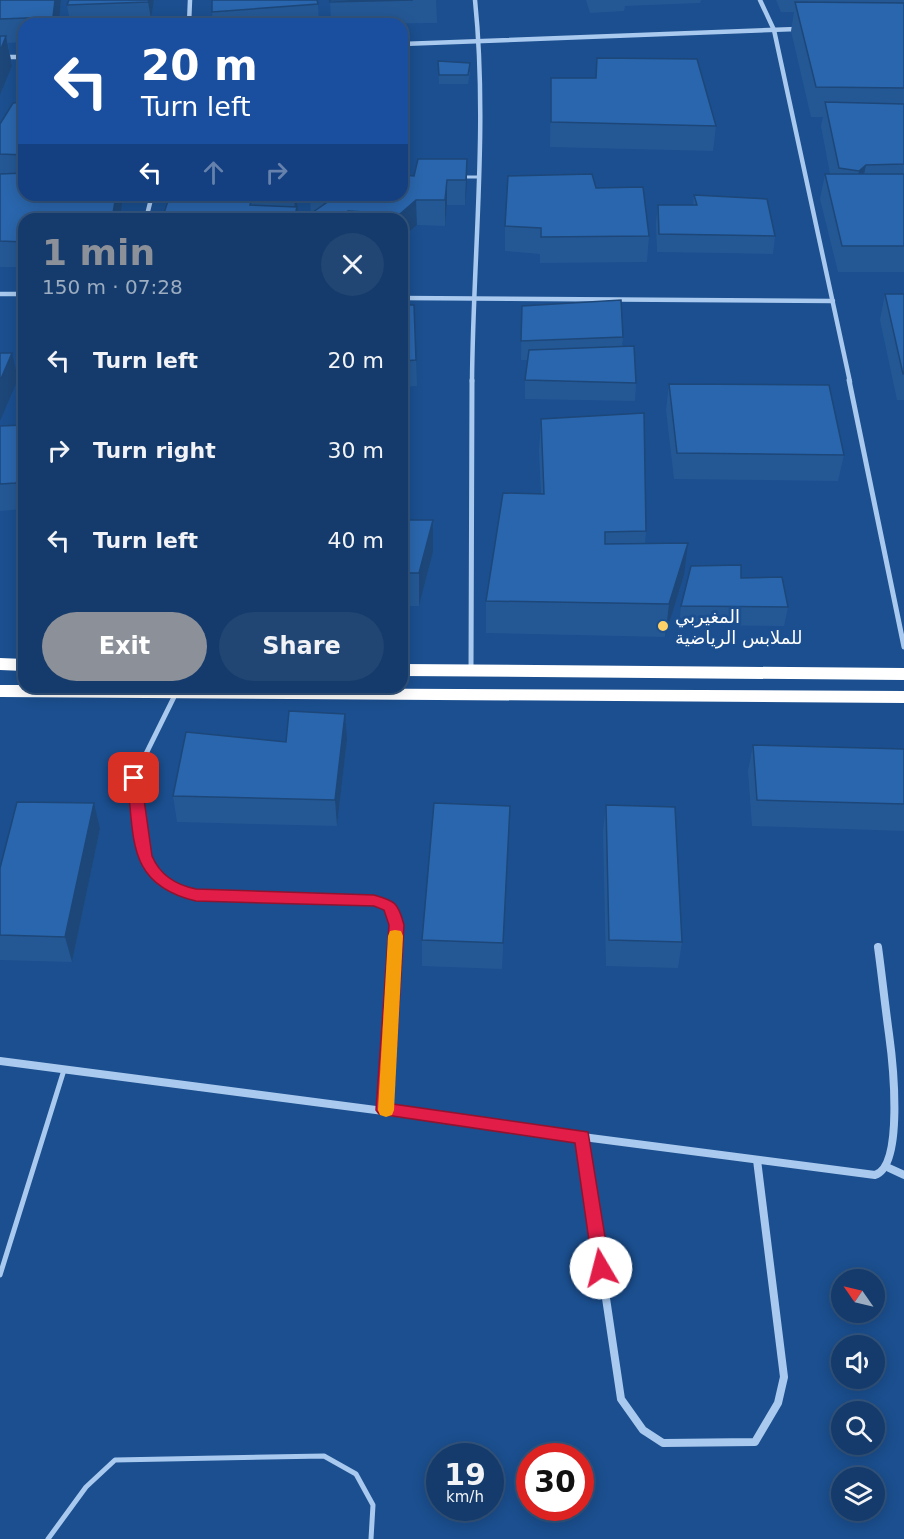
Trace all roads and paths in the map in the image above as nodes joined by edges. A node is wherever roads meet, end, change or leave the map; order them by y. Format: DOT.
graph roads {
  1 [pos="190,0"];
  2 [pos="475,0"];
  3 [pos="760,0"];
  4 [pos="189,18"];
  5 [pos="809,29"];
  6 [pos="774,30"];
  7 [pos="480,40"];
  8 [pos="408,44"];
  9 [pos="0,57"];
  10 [pos="18,57"];
  11 [pos="457,177"];
  12 [pos="479,177"];
  13 [pos="0,294"];
  14 [pos="18,294"];
  15 [pos="408,298"];
  16 [pos="473,299"];
  17 [pos="833,301"];
  18 [pos="904,647"];
  19 [pos="0,664"];
  20 [pos="18,664"];
  21 [pos="408,670"];
  22 [pos="471,670"];
  23 [pos="904,674"];
  24 [pos="0,691"];
  25 [pos="18,691"];
  26 [pos="408,692"];
  27 [pos="176,693"];
  28 [pos="904,697"];
  29 [pos="878,947"];
  30 [pos="0,1062"];
  31 [pos="64,1070"];
  32 [pos="384,1110"];
  33 [pos="582,1137"];
  34 [pos="757,1160"];
  35 [pos="889,1168"];
  36 [pos="904,1175"];
  37 [pos="0,1275"];
  38 [pos="48,1539"];
  39 [pos="371,1539"];
  1 -- 4 [label="street"];
  2 -- 7 [label="street"];
  3 -- 6 [label="street"];
  5 -- 6 [label="street"];
  6 -- 7 [label="street"];
  6 -- 17 [label="street"];
  7 -- 8 [label="street"];
  7 -- 12 [label="street"];
  9 -- 10 [label="street"];
  11 -- 12 [label="lane"];
  12 -- 16 [label="street"];
  13 -- 14 [label="street"];
  15 -- 16 [label="street"];
  16 -- 17 [label="street"];
  16 -- 22 [label="street"];
  17 -- 18 [label="street"];
  19 -- 20 [label="highway"];
  21 -- 22 [label="highway"];
  22 -- 23 [label="highway"];
  24 -- 25 [label="highway"];
  26 -- 28 [label="highway"];
  27 -- 32 [label="street"];
  29 -- 35 [label="street"];
  30 -- 31 [label="street"];
  31 -- 32 [label="street"];
  31 -- 37 [label="lane"];
  32 -- 33 [label="street"];
  33 -- 34 [label="street"];
  33 -- 34 [label="street"];
  34 -- 35 [label="street"];
  35 -- 36 [label="street"];
  38 -- 39 [label="lane"];
}
